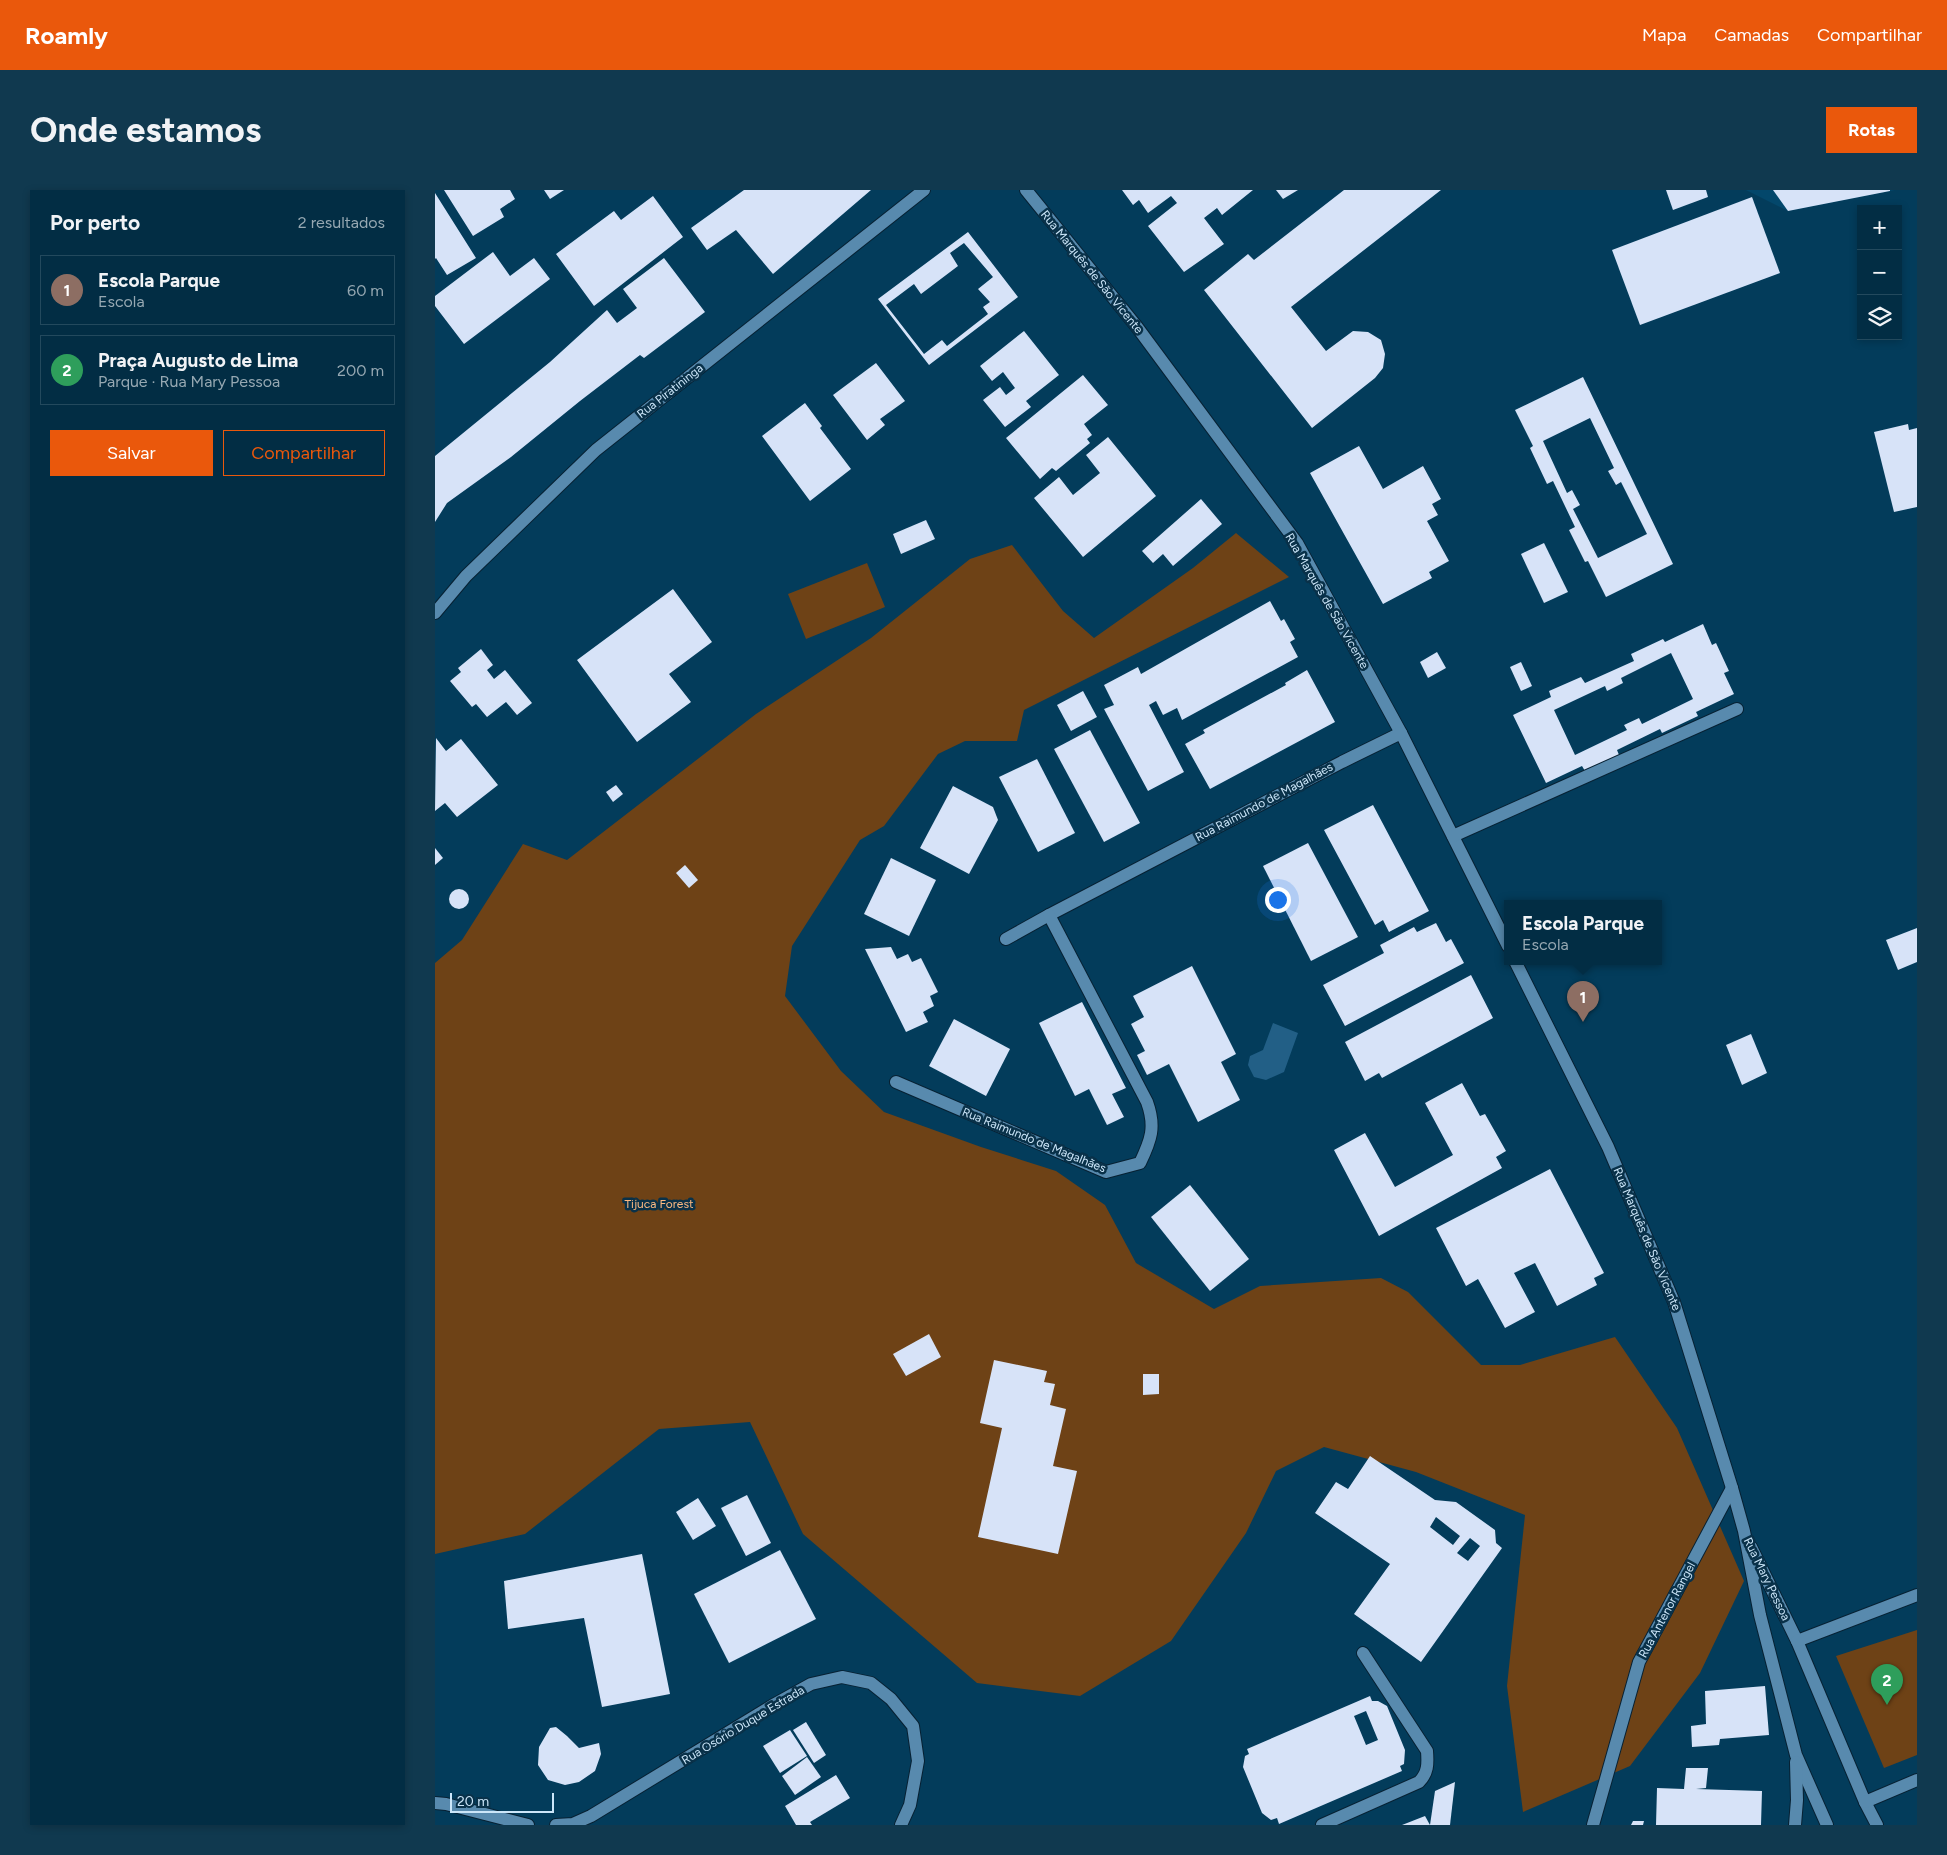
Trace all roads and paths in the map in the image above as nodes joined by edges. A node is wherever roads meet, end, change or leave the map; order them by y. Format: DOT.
graph roads {
  1 [pos="924,190"];
  2 [pos="1026,190"];
  3 [pos="435,612"];
  4 [pos="1737,709"];
  5 [pos="1401,733"];
  6 [pos="1453,836"];
  7 [pos="1049,915"];
  8 [pos="1504,938"];
  9 [pos="1006,939"];
  10 [pos="1517,965"];
  11 [pos="896,1082"];
  12 [pos="1732,1488"];
  13 [pos="1744,1531"];
  14 [pos="1917,1594"];
  15 [pos="1797,1641"];
  16 [pos="1363,1653"];
  17 [pos="1796,1755"];
  18 [pos="1917,1780"];
  19 [pos="1865,1802"];
  20 [pos="435,1803"];
  21 [pos="528,1825"];
  22 [pos="556,1825"];
  23 [pos="901,1825"];
  24 [pos="1322,1825"];
  25 [pos="1593,1825"];
  26 [pos="1795,1825"];
  27 [pos="1827,1825"];
  28 [pos="1877,1825"];
  1 -- 3 [label="street, Rua Piratininga"];
  2 -- 5 [label="street, Rua Marquês de São Vicente"];
  4 -- 6 [label="street"];
  5 -- 6 [label="street, Rua Marquês de São Vicente"];
  5 -- 7 [label="street, Rua Raimundo de Magalhães"];
  6 -- 8 [label="street, Rua Marquês de São Vicente"];
  7 -- 9 [label="street, Rua Raimundo de Magalhães"];
  7 -- 11 [label="street, Rua Raimundo de Magalhães"];
  10 -- 12 [label="street, Rua Marquês de São Vicente"];
  12 -- 13 [label="street, Rua Marquês de São Vicente"];
  12 -- 25 [label="street, Rua Antenor Rangel"];
  13 -- 15 [label="street, Rua Mary Pessoa"];
  13 -- 17 [label="street, Rua Mary Pessoa"];
  14 -- 15 [label="street"];
  15 -- 19 [label="street, Rua Mary Pessoa"];
  16 -- 24 [label="street"];
  17 -- 26 [label="street"];
  17 -- 27 [label="street, Rua Mary Pessoa"];
  18 -- 19 [label="street"];
  19 -- 28 [label="street, Rua Mary Pessoa"];
  20 -- 21 [label="street"];
  22 -- 23 [label="street, Rua Osório Duque Estrada"];
}
